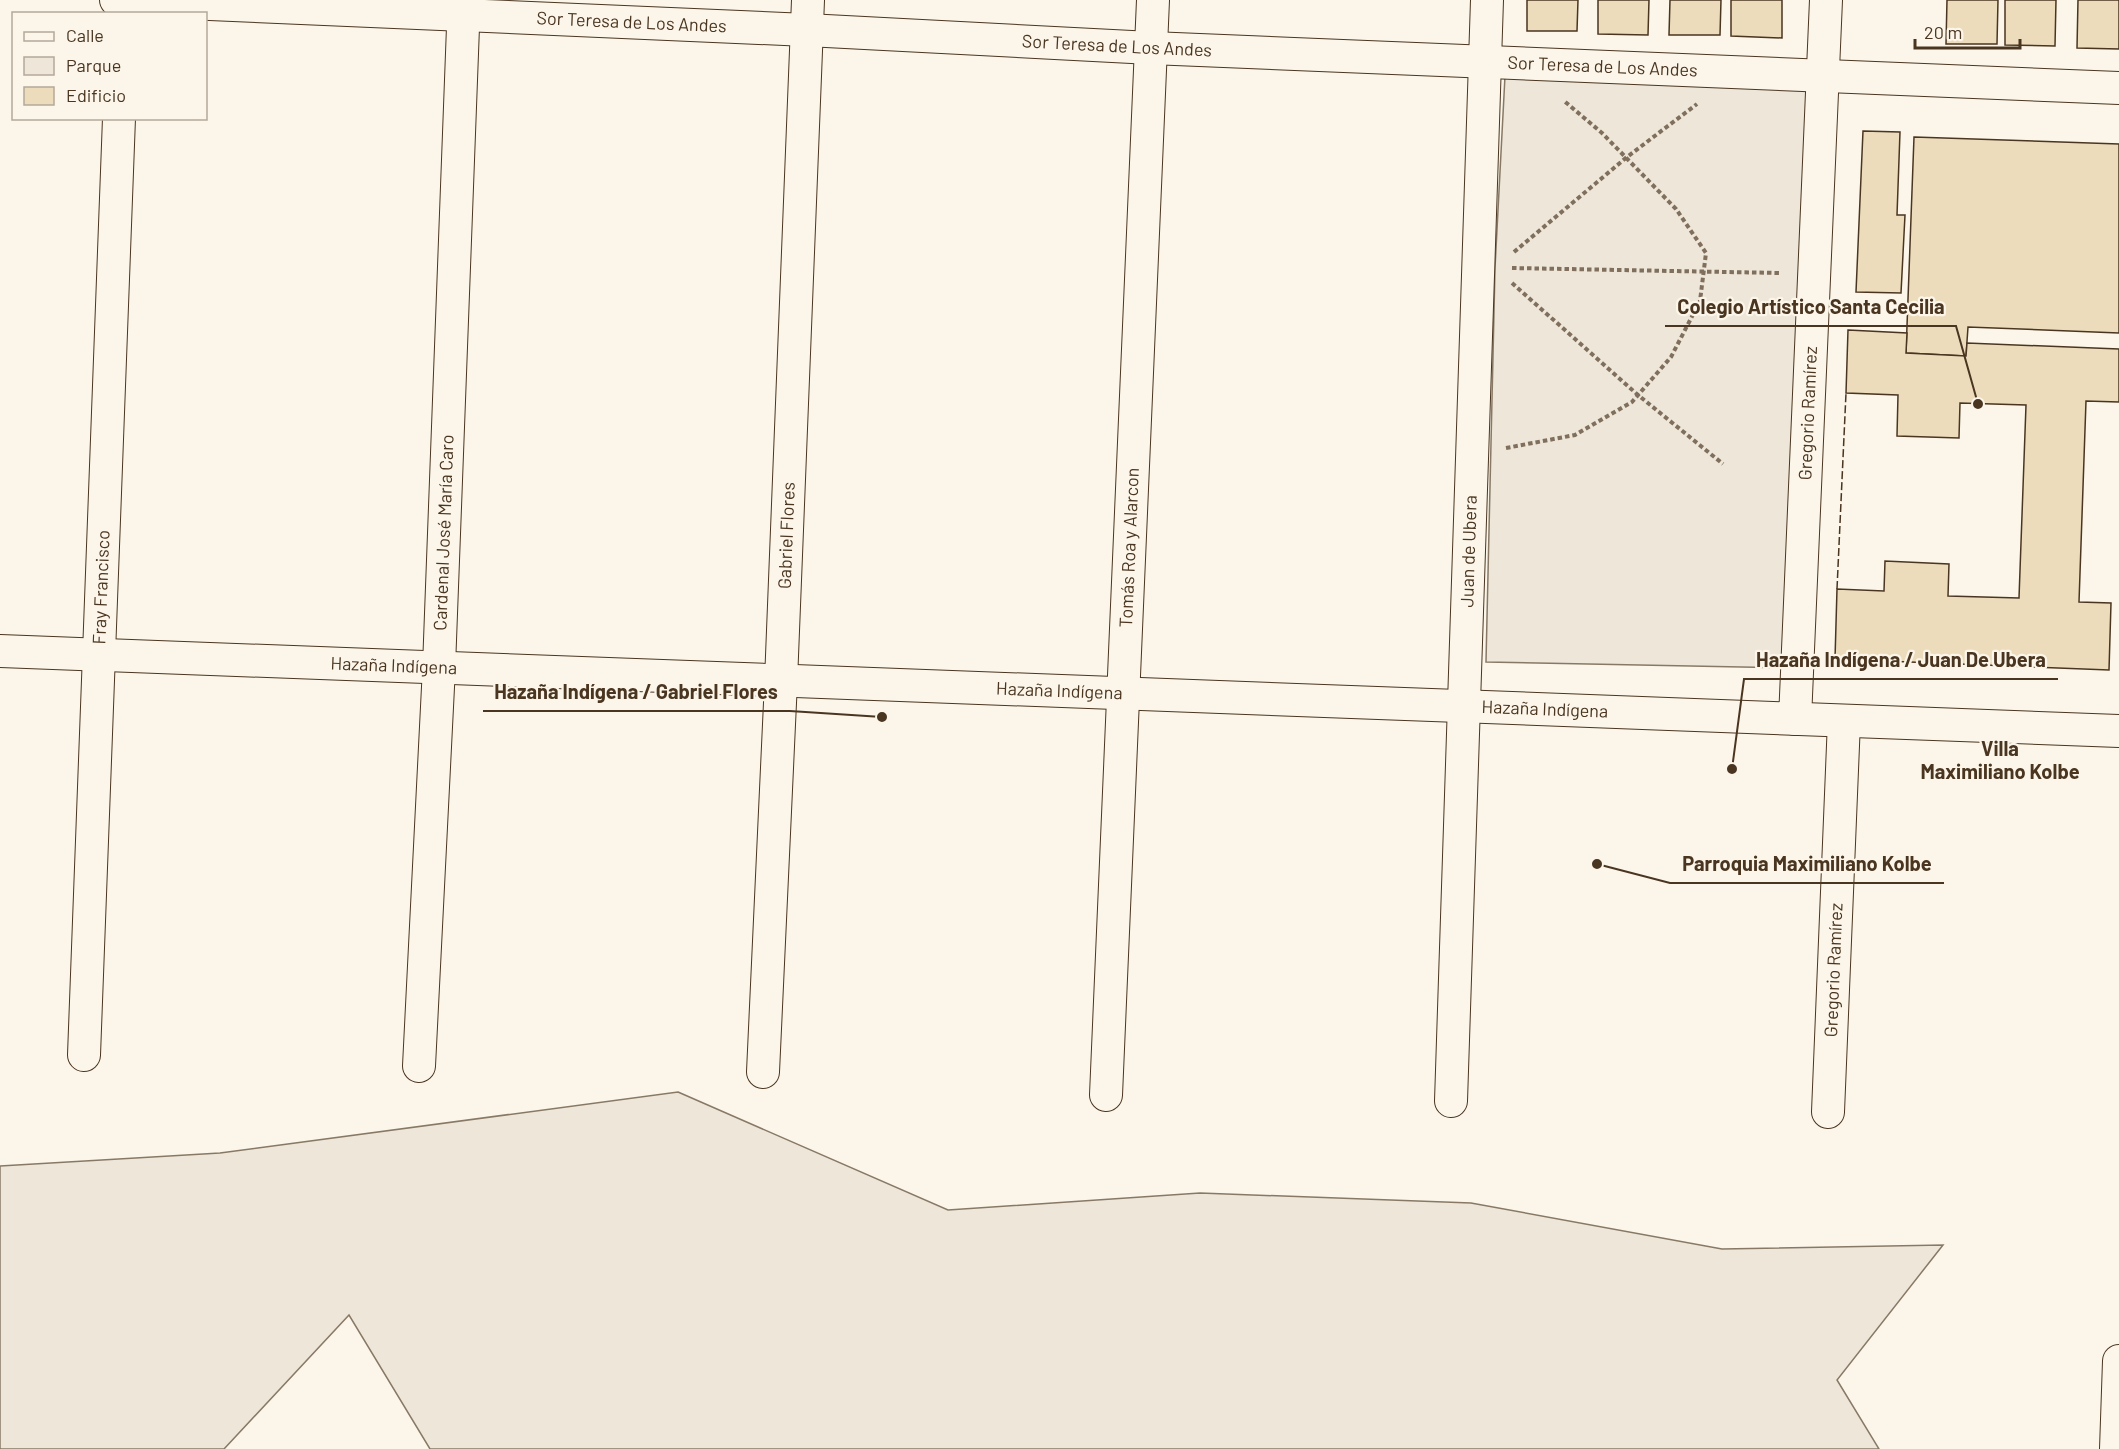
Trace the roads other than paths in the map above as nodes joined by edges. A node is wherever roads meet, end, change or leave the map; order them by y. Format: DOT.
graph roads {
  1 [pos="116,0"];
  2 [pos="123,0"];
  3 [pos="1153,0"];
  4 [pos="1487,0"];
  5 [pos="1826,0"];
  6 [pos="464,8"];
  7 [pos="807,15"];
  8 [pos="1151,48"];
  9 [pos="1485,60"];
  10 [pos="1823,75"];
  11 [pos="2119,88"];
  12 [pos="119,120"];
  13 [pos="0,651"];
  14 [pos="99,654"];
  15 [pos="439,667"];
  16 [pos="781,681"];
  17 [pos="1123,693"];
  18 [pos="1464,706"];
  19 [pos="1795,719"];
  20 [pos="1844,721"];
  21 [pos="2119,731"];
  22 [pos="84,1056"];
  23 [pos="419,1066"];
  24 [pos="763,1072"];
  25 [pos="1106,1095"];
  26 [pos="1451,1101"];
  27 [pos="1828,1112"];
  28 [pos="2119,1361"];
  29 [pos="2116,1449"];
  1 -- 2 [label="street, Sor Teresa de Los Andes"];
  2 -- 6 [label="street, Sor Teresa de Los Andes"];
  3 -- 8 [label="street, Tomás Roa y Alarcon"];
  4 -- 9 [label="street, Juan de Ubera"];
  5 -- 10 [label="street, Gregorio Ramírez"];
  6 -- 7 [label="street, Sor Teresa de Los Andes"];
  6 -- 15 [label="street, Cardenal José María Caro"];
  7 -- 8 [label="street, Sor Teresa de Los Andes"];
  7 -- 16 [label="street, Gabriel Flores"];
  8 -- 9 [label="street, Sor Teresa de Los Andes"];
  8 -- 17 [label="street, Tomás Roa y Alarcon"];
  9 -- 10 [label="street, Sor Teresa de Los Andes"];
  9 -- 18 [label="street, Juan de Ubera"];
  10 -- 11 [label="street, Sor Teresa de Los Andes"];
  10 -- 19 [label="street, Gregorio Ramírez"];
  12 -- 14 [label="street, Fray Francisco"];
  13 -- 14 [label="street, Hazaña Indígena"];
  14 -- 15 [label="street, Hazaña Indígena"];
  14 -- 22 [label="street, Fray Francisco"];
  15 -- 16 [label="street, Hazaña Indígena"];
  15 -- 23 [label="street, Cardenal José María Caro"];
  16 -- 17 [label="street, Hazaña Indígena"];
  16 -- 24 [label="street, Gabriel Flores"];
  17 -- 18 [label="street, Hazaña Indígena"];
  17 -- 25 [label="street, Tomás Roa y Alarcon"];
  18 -- 19 [label="street, Hazaña Indígena"];
  18 -- 26 [label="street, Juan de Ubera"];
  19 -- 20 [label="street, Hazaña Indígena"];
  20 -- 21 [label="street, Hazaña Indígena"];
  20 -- 27 [label="street, Gregorio Ramírez"];
  28 -- 29 [label="street"];
}
